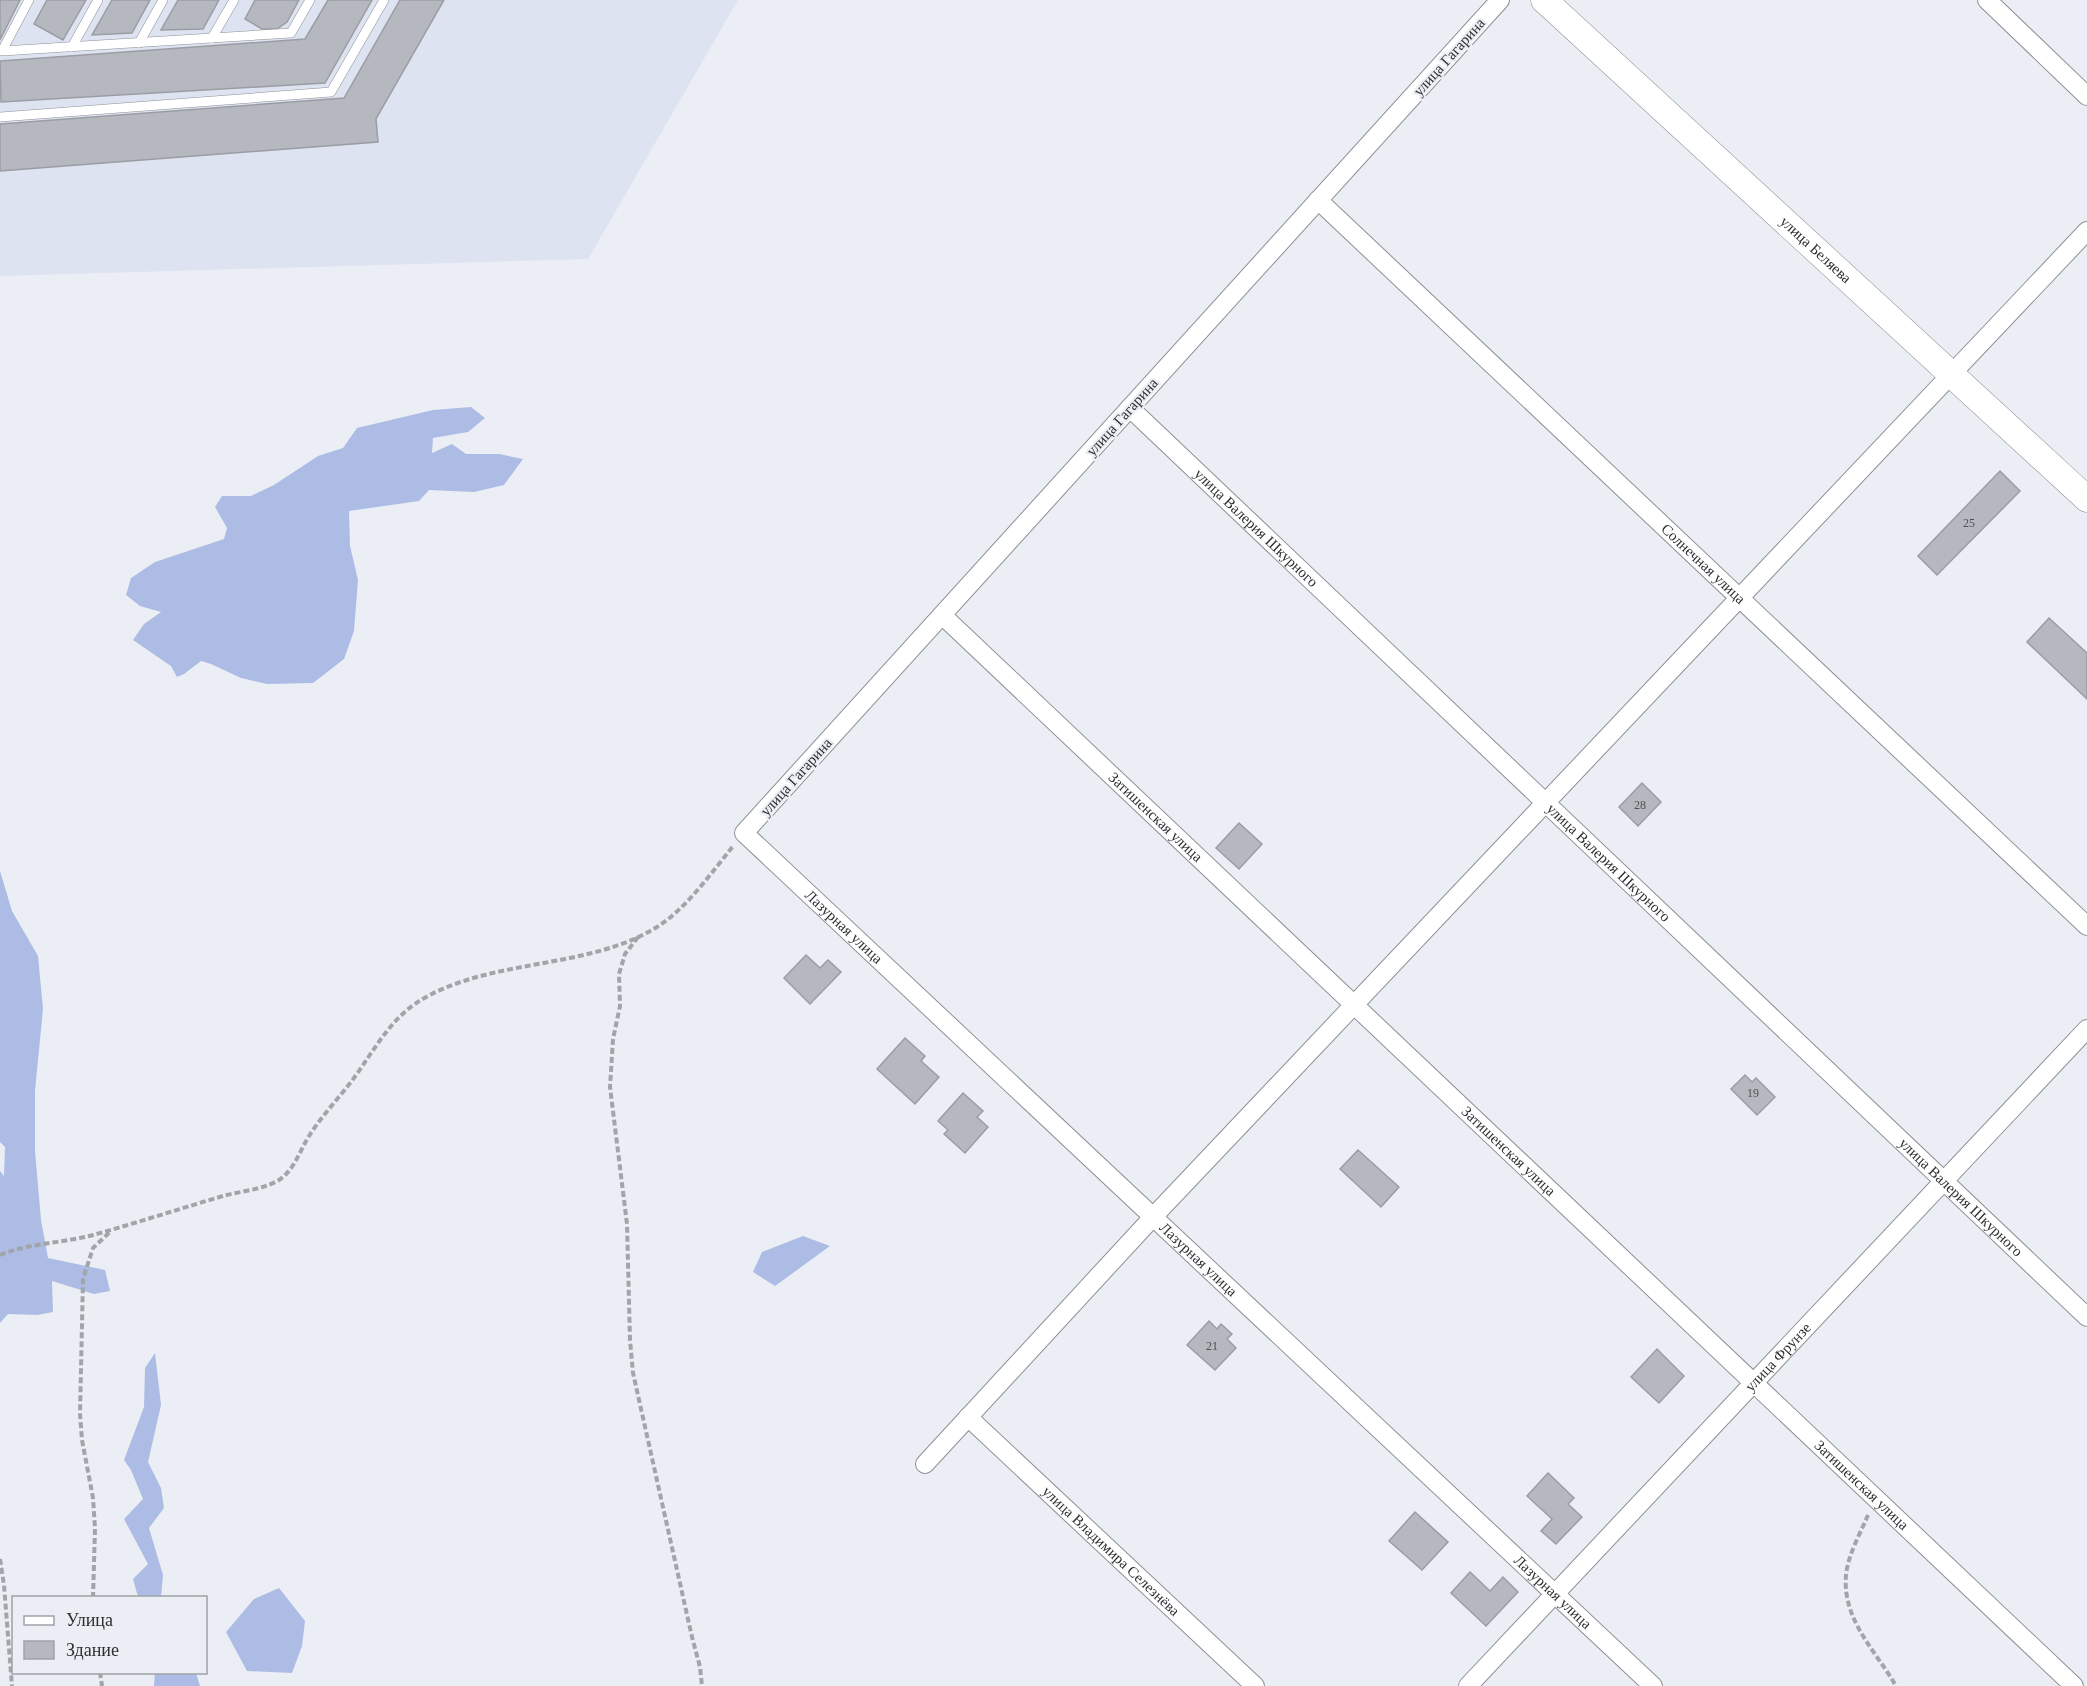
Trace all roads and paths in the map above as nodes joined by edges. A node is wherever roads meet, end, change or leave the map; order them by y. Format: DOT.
graph roads {
  1 [pos="29,0"];
  2 [pos="98,0"];
  3 [pos="164,0"];
  4 [pos="234,0"];
  5 [pos="310,0"];
  6 [pos="384,0"];
  7 [pos="1500,0"];
  8 [pos="1544,0"];
  9 [pos="1987,0"];
  10 [pos="212,38"];
  11 [pos="139,43"];
  12 [pos="72,47"];
  13 [pos="2087,96"];
  14 [pos="0,117"];
  15 [pos="1318,200"];
  16 [pos="2087,231"];
  17 [pos="1951,375"];
  18 [pos="1130,408"];
  19 [pos="2087,499"];
  20 [pos="1740,598"];
  21 [pos="942,615"];
  22 [pos="1546,803"];
  23 [pos="744,833"];
  24 [pos="2087,926"];
  25 [pos="639,937"];
  26 [pos="1354,1005"];
  27 [pos="2087,1029"];
  28 [pos="1944,1181"];
  29 [pos="1153,1217"];
  30 [pos="114,1228"];
  31 [pos="0,1255"];
  32 [pos="2087,1317"];
  33 [pos="1754,1383"];
  34 [pos="969,1416"];
  35 [pos="925,1464"];
  36 [pos="1875,1498"];
  37 [pos="0,1559"];
  38 [pos="1555,1594"];
  39 [pos="93,1596"];
  40 [pos="12,1686"];
  41 [pos="702,1686"];
  42 [pos="1255,1686"];
  43 [pos="1468,1686"];
  44 [pos="1653,1686"];
  45 [pos="1896,1686"];
  46 [pos="2074,1686"];
  1 -- 12 [label="lane"];
  2 -- 12 [label="lane"];
  3 -- 11 [label="lane"];
  4 -- 10 [label="lane"];
  5 -- 10 [label="lane"];
  6 -- 14 [label="lane"];
  7 -- 15 [label="street, улица Гагарина"];
  8 -- 17 [label="street, улица Беляева"];
  9 -- 13 [label="street"];
  10 -- 11 [label="lane"];
  11 -- 12 [label="lane"];
  15 -- 18 [label="street, улица Гагарина"];
  15 -- 20 [label="street, Солнечная улица"];
  16 -- 17 [label="street"];
  17 -- 19 [label="street, улица Беляева"];
  17 -- 20 [label="street"];
  18 -- 21 [label="street, улица Гагарина"];
  18 -- 22 [label="street, улица Валерия Шкурного"];
  20 -- 22 [label="street"];
  20 -- 24 [label="street, Солнечная улица"];
  21 -- 23 [label="street, улица Гагарина"];
  21 -- 26 [label="street, Затишенская улица"];
  22 -- 26 [label="street"];
  22 -- 28 [label="street, улица Валерия Шкурного"];
  23 -- 25 [label="path"];
  23 -- 29 [label="street, Лазурная улица"];
  25 -- 30 [label="path"];
  25 -- 41 [label="path"];
  26 -- 29 [label="street"];
  26 -- 33 [label="street, Затишенская улица"];
  27 -- 28 [label="street, улица Фрунзе"];
  28 -- 32 [label="street, улица Валерия Шкурного"];
  28 -- 33 [label="street, улица Фрунзе"];
  29 -- 34 [label="street"];
  29 -- 38 [label="street, Лазурная улица"];
  30 -- 31 [label="path"];
  30 -- 39 [label="path"];
  33 -- 36 [label="street, Затишенская улица"];
  33 -- 38 [label="street, улица Фрунзе"];
  34 -- 35 [label="street"];
  34 -- 42 [label="street, улица Владимира Селезнёва"];
  36 -- 45 [label="path"];
  36 -- 46 [label="street, Затишенская улица"];
  37 -- 40 [label="path"];
  38 -- 43 [label="street, улица Фрунзе"];
  38 -- 44 [label="street, Лазурная улица"];
}
